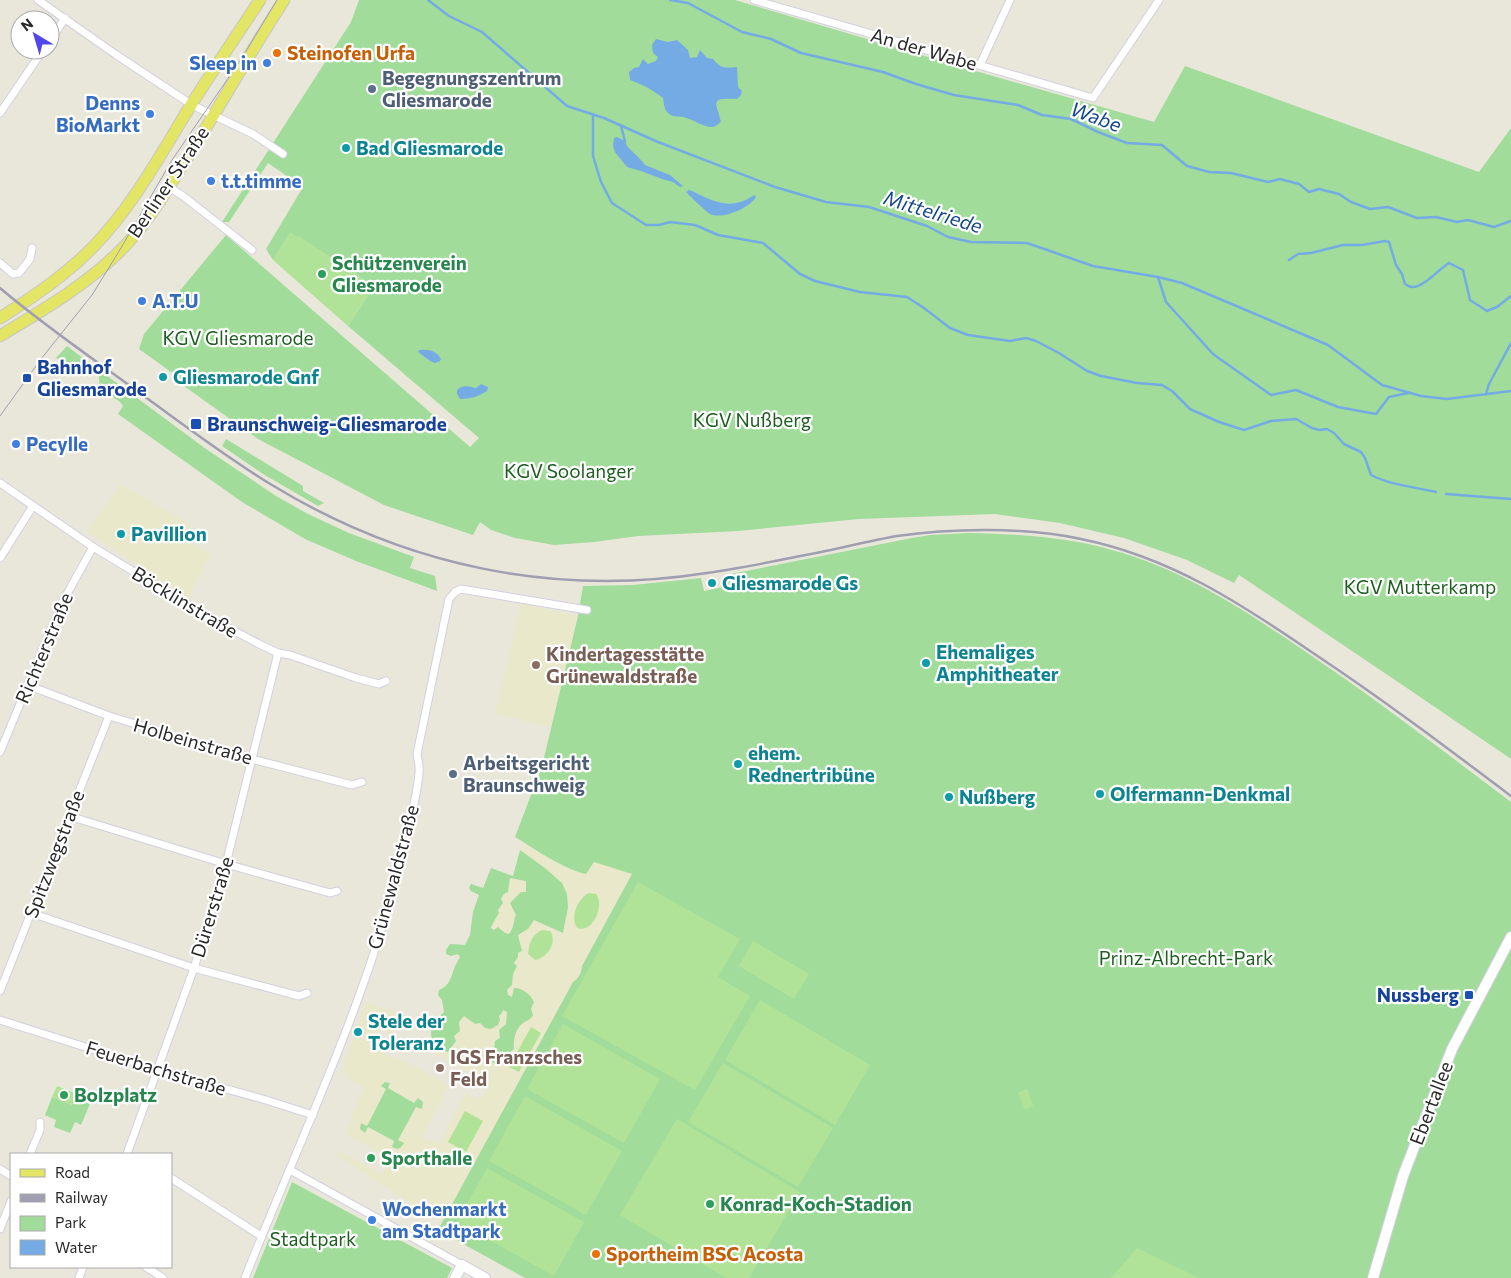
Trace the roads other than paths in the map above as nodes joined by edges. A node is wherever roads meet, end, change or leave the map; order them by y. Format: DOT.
graph roads {
  1 [pos="38,0"];
  2 [pos="260,0"];
  3 [pos="284,0"];
  4 [pos="754,0"];
  5 [pos="1010,0"];
  6 [pos="1159,0"];
  7 [pos="65,18"];
  8 [pos="60,25"];
  9 [pos="37,60"];
  10 [pos="980,65"];
  11 [pos="192,105"];
  12 [pos="0,113"];
  13 [pos="214,114"];
  14 [pos="283,154"];
  15 [pos="169,187"];
  16 [pos="32,248"];
  17 [pos="252,250"];
  18 [pos="0,263"];
  19 [pos="0,318"];
  20 [pos="0,336"];
  21 [pos="0,483"];
  22 [pos="33,506"];
  23 [pos="93,547"];
  24 [pos="0,558"];
  25 [pos="586,610"];
  26 [pos="278,653"];
  27 [pos="386,681"];
  28 [pos="27,685"];
  29 [pos="109,716"];
  30 [pos="0,752"];
  31 [pos="252,759"];
  32 [pos="362,782"];
  33 [pos="69,816"];
  34 [pos="226,864"];
  35 [pos="337,891"];
  36 [pos="31,913"];
  37 [pos="1511,937"];
  38 [pos="194,968"];
  39 [pos="0,991"];
  40 [pos="307,993"];
  41 [pos="0,1020"];
  42 [pos="158,1070"];
  43 [pos="313,1116"];
  44 [pos="40,1122"];
  45 [pos="30,1153"];
  46 [pos="130,1153"];
  47 [pos="290,1170"];
  48 [pos="172,1179"];
  49 [pos="10,1204"];
  50 [pos="0,1229"];
  51 [pos="261,1236"];
  52 [pos="462,1265"];
  53 [pos="148,1268"];
  54 [pos="472,1275"];
  55 [pos="163,1278"];
  56 [pos="245,1278"];
  57 [pos="455,1278"];
  58 [pos="485,1278"];
  59 [pos="1373,1278"];
  1 -- 7 [label="street"];
  2 -- 11 [label="main road, Berliner Straße"];
  3 -- 13 [label="main road, Berliner Straße"];
  4 -- 10 [label="street, An der Wabe"];
  5 -- 10 [label="street"];
  6 -- 10 [label="street, An der Wabe"];
  7 -- 8 [label="street"];
  7 -- 11 [label="street"];
  9 -- 12 [label="street"];
  11 -- 13 [label="street, Berliner Straße"];
  11 -- 19 [label="main road, Berliner Straße"];
  13 -- 14 [label="street, Berliner Straße"];
  13 -- 15 [label="main road, Berliner Straße"];
  15 -- 17 [label="street"];
  15 -- 20 [label="main road, Berliner Straße"];
  16 -- 18 [label="street"];
  21 -- 22 [label="street, Böcklinstraße"];
  22 -- 23 [label="street, Böcklinstraße"];
  22 -- 24 [label="street"];
  23 -- 26 [label="street, Böcklinstraße"];
  23 -- 28 [label="street, Richterstraße"];
  25 -- 43 [label="street, Grünewaldstraße"];
  26 -- 27 [label="street, Böcklinstraße"];
  26 -- 31 [label="street, Dürerstraße"];
  28 -- 29 [label="street, Holbeinstraße"];
  28 -- 30 [label="street, Richterstraße"];
  29 -- 31 [label="street, Holbeinstraße"];
  29 -- 33 [label="street, Spitzwegstraße"];
  31 -- 32 [label="street, Holbeinstraße"];
  31 -- 34 [label="street, Dürerstraße"];
  33 -- 34 [label="street"];
  33 -- 36 [label="street, Spitzwegstraße"];
  34 -- 35 [label="street"];
  34 -- 38 [label="street, Dürerstraße"];
  36 -- 38 [label="street"];
  36 -- 39 [label="street, Spitzwegstraße"];
  37 -- 59 [label="main road, Ebertallee"];
  38 -- 40 [label="street"];
  38 -- 42 [label="street, Dürerstraße"];
  41 -- 42 [label="street, Feuerbachstraße"];
  42 -- 43 [label="street, Feuerbachstraße"];
  42 -- 46 [label="street, Dürerstraße"];
  43 -- 47 [label="street, Grünewaldstraße"];
  44 -- 45 [label="street"];
  47 -- 51 [label="street, Grünewaldstraße"];
  47 -- 52 [label="street"];
  48 -- 51 [label="street"];
  49 -- 50 [label="street"];
  51 -- 56 [label="street, Grünewaldstraße"];
  52 -- 54 [label="main road"];
  52 -- 57 [label="main road"];
  53 -- 55 [label="street"];
  54 -- 58 [label="main road"];
}
